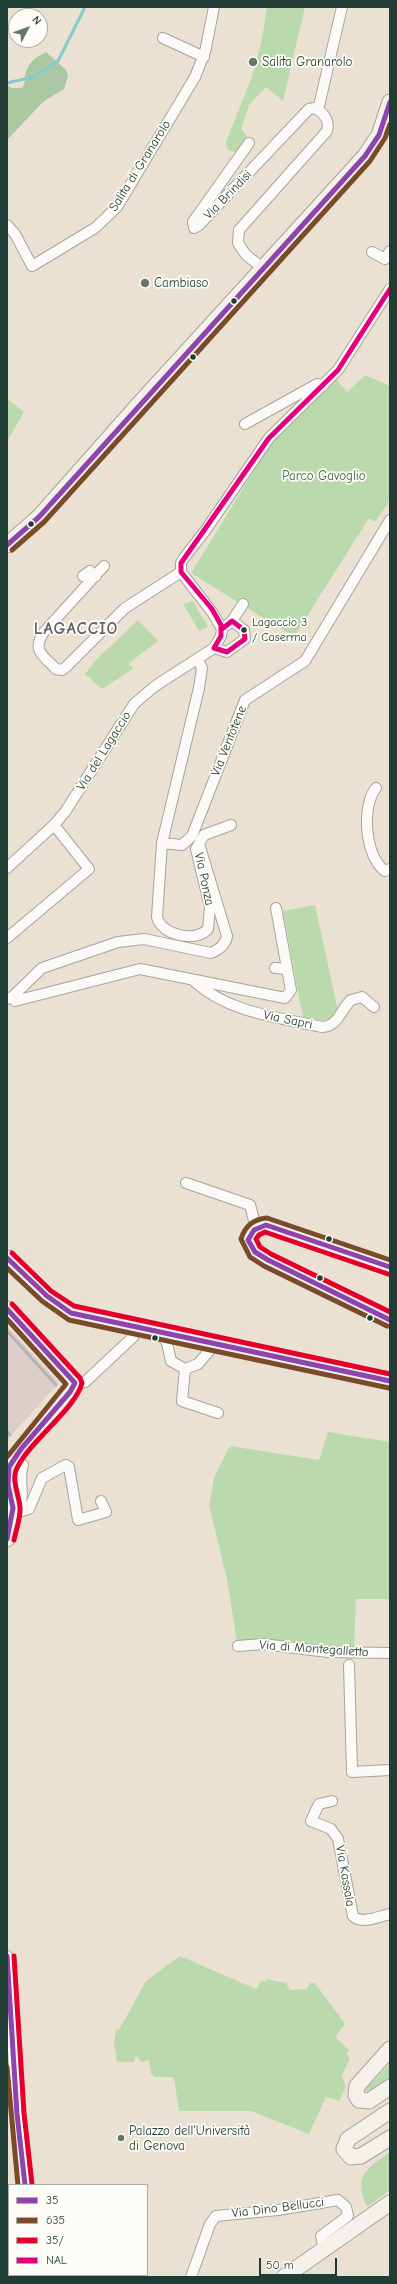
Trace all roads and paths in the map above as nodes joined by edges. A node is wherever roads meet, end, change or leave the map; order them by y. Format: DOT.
graph roads {
  1 [pos="214,7"];
  2 [pos="342,7"];
  3 [pos="163,38"];
  4 [pos="204,57"];
  5 [pos="390,102"];
  6 [pos="318,110"];
  7 [pos="249,143"];
  8 [pos="7,225"];
  9 [pos="390,251"];
  10 [pos="372,252"];
  11 [pos="263,268"];
  12 [pos="390,289"];
  13 [pos="323,386"];
  14 [pos="245,424"];
  15 [pos="390,520"];
  16 [pos="7,545"];
  17 [pos="104,566"];
  18 [pos="181,572"];
  19 [pos="83,576"];
  20 [pos="96,576"];
  21 [pos="243,604"];
  22 [pos="232,620"];
  23 [pos="222,629"];
  24 [pos="214,648"];
  25 [pos="198,660"];
  26 [pos="376,788"];
  27 [pos="54,825"];
  28 [pos="231,825"];
  29 [pos="162,843"];
  30 [pos="196,849"];
  31 [pos="7,868"];
  32 [pos="390,869"];
  33 [pos="276,908"];
  34 [pos="7,938"];
  35 [pos="275,968"];
  36 [pos="287,969"];
  37 [pos="193,980"];
  38 [pos="10,998"];
  39 [pos="374,1007"];
  40 [pos="186,1183"];
  41 [pos="256,1228"];
  42 [pos="7,1258"];
  43 [pos="390,1267"];
  44 [pos="7,1309"];
  45 [pos="390,1320"];
  46 [pos="162,1334"];
  47 [pos="133,1338"];
  48 [pos="215,1344"];
  49 [pos="185,1368"];
  50 [pos="390,1381"];
  51 [pos="75,1385"];
  52 [pos="218,1413"];
  53 [pos="14,1457"];
  54 [pos="101,1501"];
  55 [pos="9,1534"];
  56 [pos="238,1646"];
  57 [pos="390,1653"];
  58 [pos="349,1665"];
  59 [pos="390,1770"];
  60 [pos="332,1802"];
  61 [pos="390,1914"];
  62 [pos="7,1956"];
  63 [pos="390,2049"];
  64 [pos="390,2087"];
  65 [pos="390,2111"];
  66 [pos="390,2138"];
  67 [pos="25,2184"];
  68 [pos="390,2204"];
  69 [pos="324,2249"];
  70 [pos="191,2277"];
  71 [pos="284,2277"];
  1 -- 4 [label="street, Salita di Granarolo"];
  2 -- 6 [label="street"];
  3 -- 4 [label="street"];
  4 -- 8 [label="street, Salita di Granarolo"];
  5 -- 11 [label="street"];
  6 -- 7 [label="street, Via Brindisi"];
  6 -- 11 [label="street"];
  9 -- 10 [label="street"];
  11 -- 16 [label="street"];
  12 -- 13 [label="street"];
  13 -- 14 [label="street"];
  13 -- 18 [label="street"];
  15 -- 29 [label="street, Via Ventotene"];
  17 -- 20 [label="street"];
  18 -- 20 [label="street"];
  18 -- 23 [label="street"];
  19 -- 20 [label="street"];
  21 -- 22 [label="street, Via del Lagaccio"];
  22 -- 23 [label="street, Via del Lagaccio"];
  22 -- 24 [label="street"];
  23 -- 24 [label="street, Via del Lagaccio"];
  24 -- 25 [label="street, Via del Lagaccio"];
  25 -- 27 [label="street, Via del Lagaccio"];
  25 -- 29 [label="street, Via Ponza"];
  26 -- 32 [label="street"];
  27 -- 31 [label="street, Via del Lagaccio"];
  27 -- 34 [label="street"];
  28 -- 30 [label="street"];
  29 -- 30 [label="street, Via Ponza"];
  30 -- 38 [label="street, Via Ponza"];
  33 -- 36 [label="street"];
  35 -- 36 [label="street"];
  36 -- 37 [label="street"];
  37 -- 38 [label="street"];
  37 -- 39 [label="street, Via Sapri"];
  40 -- 41 [label="street"];
  41 -- 43 [label="street"];
  41 -- 45 [label="street"];
  42 -- 46 [label="street"];
  44 -- 51 [label="street"];
  46 -- 48 [label="street"];
  46 -- 49 [label="street"];
  47 -- 51 [label="street"];
  48 -- 49 [label="street"];
  48 -- 50 [label="street"];
  49 -- 52 [label="street"];
  51 -- 53 [label="street"];
  53 -- 54 [label="street"];
  53 -- 55 [label="street"];
  56 -- 57 [label="street, Via di Montegalletto"];
  58 -- 59 [label="street"];
  60 -- 61 [label="street, Via Kassala"];
  62 -- 67 [label="street"];
  63 -- 64 [label="street"];
  65 -- 66 [label="street"];
  68 -- 69 [label="street"];
  69 -- 70 [label="street, Via Dino Bellucci"];
  69 -- 71 [label="street"];
}
